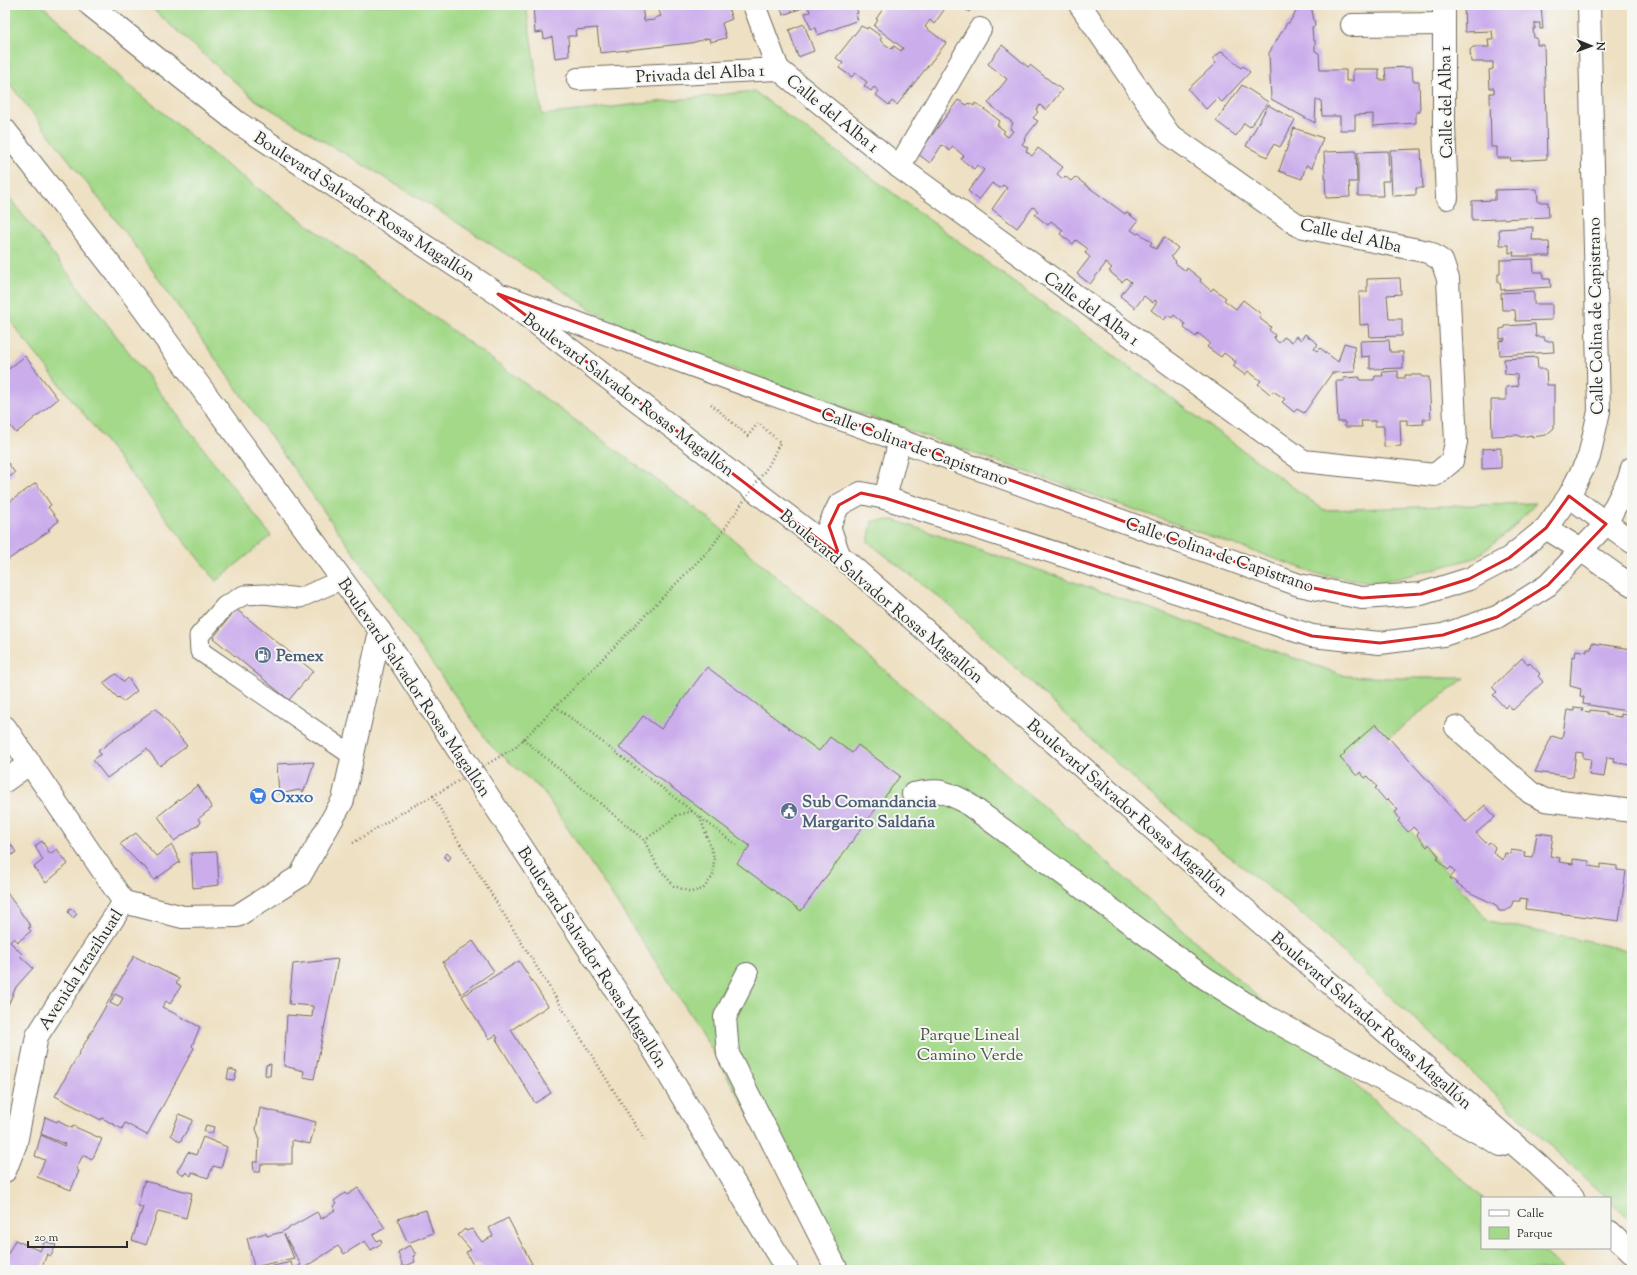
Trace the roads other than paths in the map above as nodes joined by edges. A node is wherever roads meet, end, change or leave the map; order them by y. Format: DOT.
graph roads {
  1 [pos="90,5"];
  2 [pos="754,5"];
  3 [pos="1080,5"];
  4 [pos="1589,5"];
  5 [pos="1444,14"];
  6 [pos="1352,25"];
  7 [pos="980,29"];
  8 [pos="778,69"];
  9 [pos="578,79"];
  10 [pos="5,130"];
  11 [pos="900,168"];
  12 [pos="1447,198"];
  13 [pos="498,294"];
  14 [pos="900,440"];
  15 [pos="1632,468"];
  16 [pos="1435,475"];
  17 [pos="1569,496"];
  18 [pos="886,498"];
  19 [pos="1606,524"];
  20 [pos="1546,528"];
  21 [pos="1632,542"];
  22 [pos="1581,550"];
  23 [pos="839,555"];
  24 [pos="343,579"];
  25 [pos="1632,585"];
  26 [pos="380,631"];
  27 [pos="5,727"];
  28 [pos="1456,727"];
  29 [pos="353,756"];
  30 [pos="30,762"];
  31 [pos="5,781"];
  32 [pos="913,794"];
  33 [pos="1632,811"];
  34 [pos="124,902"];
  35 [pos="747,974"];
  36 [pos="1537,1164"];
  37 [pos="5,1171"];
  38 [pos="1572,1197"];
  39 [pos="1611,1233"];
  40 [pos="1632,1253"];
  41 [pos="786,1270"];
  42 [pos="837,1270"];
  1 -- 13 [label="main road, Boulevard Salvador Rosas Magallón"];
  2 -- 8 [label="main road, Privada del Alba 1"];
  3 -- 16 [label="main road, Calle del Alba"];
  4 -- 17 [label="main road, Calle Colina de Capistrano"];
  5 -- 6 [label="main road"];
  5 -- 12 [label="main road, Calle del Alba 1"];
  7 -- 11 [label="main road"];
  8 -- 9 [label="main road, Privada del Alba 1"];
  8 -- 11 [label="main road, Calle del Alba 1"];
  10 -- 24 [label="main road, Boulevard Salvador Rosas Magallón"];
  11 -- 16 [label="main road, Calle del Alba 1"];
  13 -- 14 [label="main road, Calle Colina de Capistrano"];
  13 -- 23 [label="main road, Boulevard Salvador Rosas Magallón"];
  14 -- 18 [label="main road"];
  14 -- 20 [label="main road, Calle Colina de Capistrano"];
  15 -- 19 [label="main road"];
  17 -- 19 [label="main road"];
  17 -- 20 [label="main road, Calle Colina de Capistrano"];
  18 -- 22 [label="main road"];
  18 -- 23 [label="main road"];
  19 -- 21 [label="main road"];
  19 -- 22 [label="main road"];
  20 -- 22 [label="main road"];
  22 -- 25 [label="main road"];
  23 -- 36 [label="main road, Boulevard Salvador Rosas Magallón"];
  24 -- 26 [label="main road, Boulevard Salvador Rosas Magallón"];
  24 -- 29 [label="lane"];
  26 -- 29 [label="main road, Avenida Iztazihuatl"];
  26 -- 41 [label="main road, Boulevard Salvador Rosas Magallón"];
  27 -- 30 [label="main road"];
  28 -- 33 [label="main road"];
  29 -- 34 [label="main road, Avenida Iztazihuatl"];
  30 -- 31 [label="main road"];
  30 -- 34 [label="main road"];
  32 -- 36 [label="main road"];
  34 -- 37 [label="main road, Avenida Iztazihuatl"];
  35 -- 42 [label="main road"];
  36 -- 38 [label="main road, Boulevard Salvador Rosas Magallón"];
  39 -- 40 [label="main road"];
}
